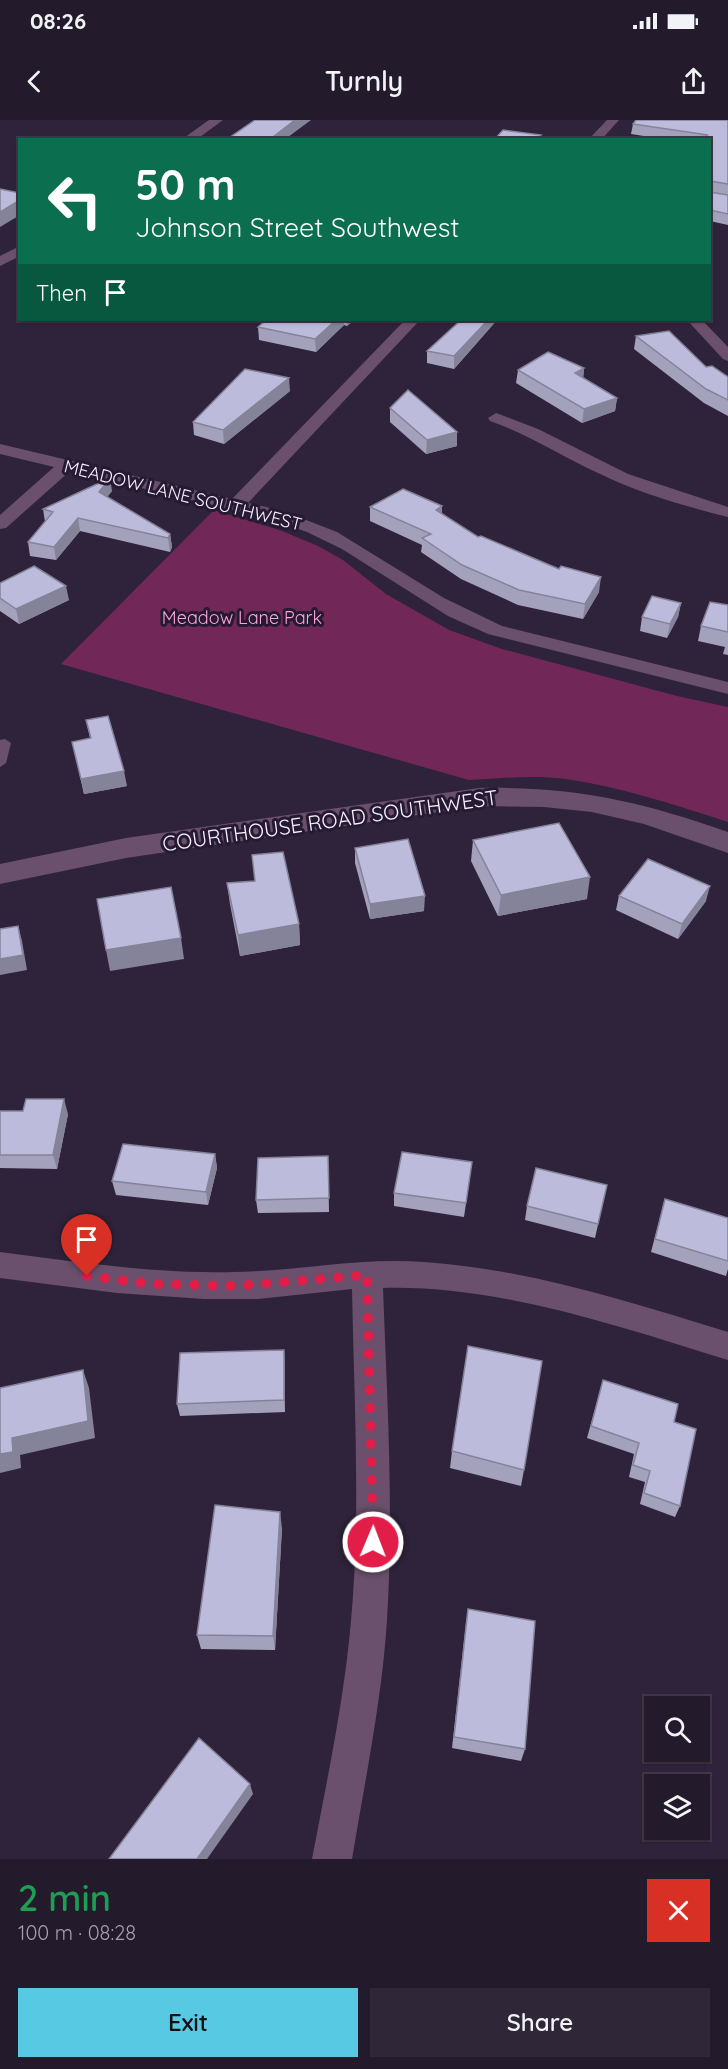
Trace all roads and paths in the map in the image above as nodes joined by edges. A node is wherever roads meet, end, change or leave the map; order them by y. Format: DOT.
graph roads {
  1 [pos="217,120"];
  2 [pos="613,120"];
  3 [pos="191,138"];
  4 [pos="596,138"];
  5 [pos="18,251"];
  6 [pos="0,262"];
  7 [pos="412,321"];
  8 [pos="695,321"];
  9 [pos="728,356"];
  10 [pos="496,418"];
  11 [pos="0,449"];
  12 [pos="67,465"];
  13 [pos="236,505"];
  14 [pos="728,512"];
  15 [pos="0,524"];
  16 [pos="728,688"];
  17 [pos="0,744"];
  18 [pos="0,763"];
  19 [pos="728,843"];
  20 [pos="0,874"];
  21 [pos="0,1265"];
  22 [pos="367,1275"];
  23 [pos="728,1346"];
  24 [pos="332,1859"];
  1 -- 3 [label="street"];
  2 -- 4 [label="street"];
  5 -- 6 [label="street"];
  7 -- 13 [label="street"];
  8 -- 9 [label="street"];
  10 -- 14 [label="street"];
  11 -- 12 [label="street, MEADOW LANE SOUTHWEST"];
  12 -- 13 [label="street, MEADOW LANE SOUTHWEST"];
  12 -- 15 [label="street"];
  13 -- 16 [label="street, MEADOW LANE SOUTHWEST"];
  17 -- 18 [label="lane"];
  19 -- 20 [label="street, COURTHOUSE ROAD SOUTHWEST"];
  21 -- 22 [label="street"];
  22 -- 23 [label="street"];
  22 -- 24 [label="street"];
}
